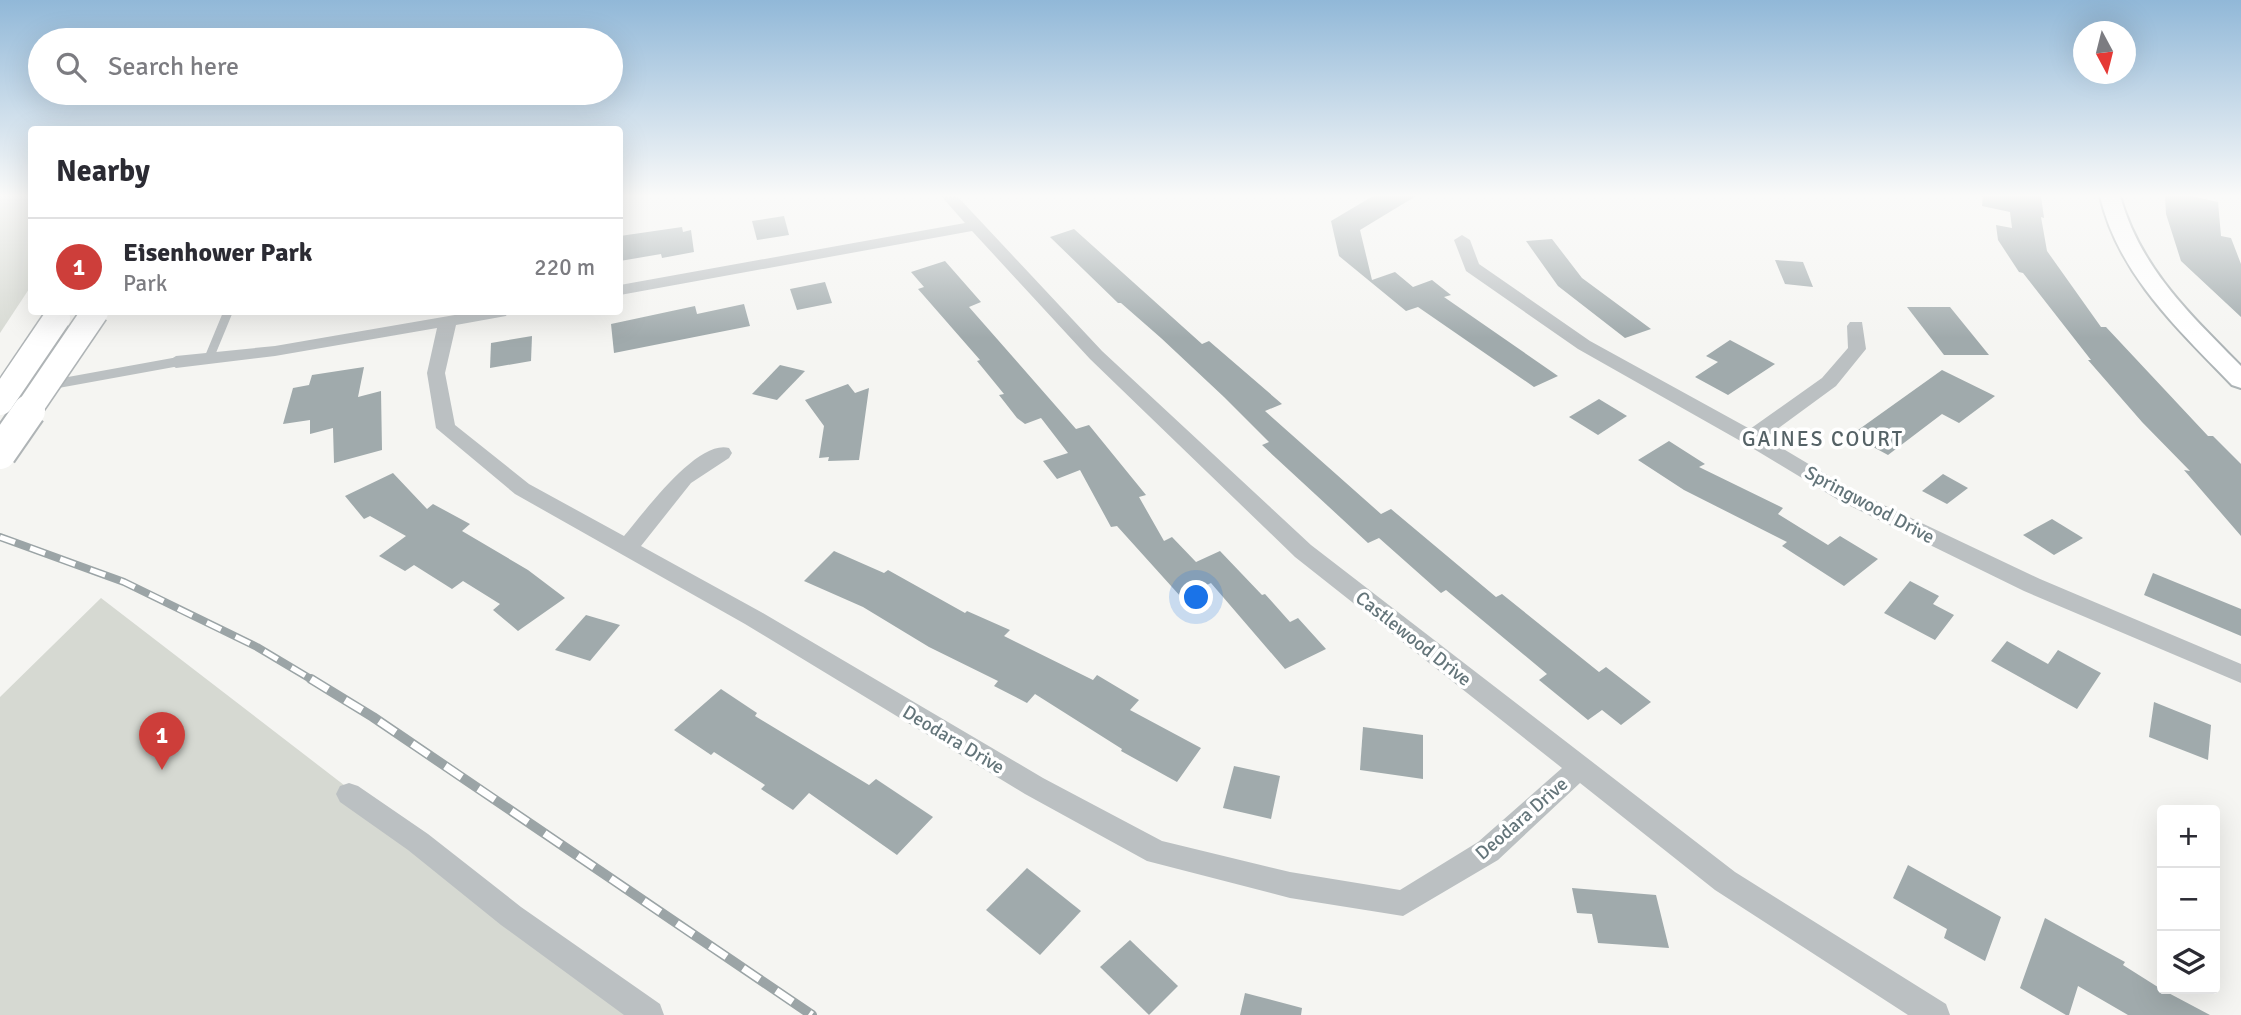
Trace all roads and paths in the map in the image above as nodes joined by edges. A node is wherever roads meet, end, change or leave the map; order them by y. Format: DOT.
graph roads {
  1 [pos="877,243"];
  2 [pos="995,243"];
  3 [pos="1463,243"];
  4 [pos="2126,243"];
  5 [pos="623,289"];
  6 [pos="93,315"];
  7 [pos="227,315"];
  8 [pos="483,315"];
  9 [pos="57,318"];
  10 [pos="449,321"];
  11 [pos="1856,326"];
  12 [pos="209,358"];
  13 [pos="176,362"];
  14 [pos="2241,380"];
  15 [pos="0,393"];
  16 [pos="0,402"];
  17 [pos="1751,438"];
  18 [pos="0,453"];
  19 [pos="722,453"];
  20 [pos="627,548"];
  21 [pos="2241,674"];
  22 [pos="1579,768"];
  23 [pos="349,794"];
  24 [pos="649,1015"];
  25 [pos="1935,1015"];
  1 -- 5 [label="street"];
  2 -- 22 [label="street, Castlewood Drive"];
  3 -- 17 [label="street, Springwood Drive"];
  4 -- 14 [label="street"];
  6 -- 18 [label="main road, bridge"];
  7 -- 12 [label="lane"];
  8 -- 10 [label="street"];
  9 -- 16 [label="main road, bridge"];
  10 -- 12 [label="street"];
  10 -- 20 [label="street, Deodara Drive"];
  11 -- 17 [label="street"];
  12 -- 13 [label="street"];
  13 -- 15 [label="lane"];
  17 -- 21 [label="street, Springwood Drive"];
  19 -- 20 [label="street"];
  20 -- 22 [label="street, Deodara Drive"];
  22 -- 25 [label="street, Castlewood Drive"];
  23 -- 24 [label="street"];
}
